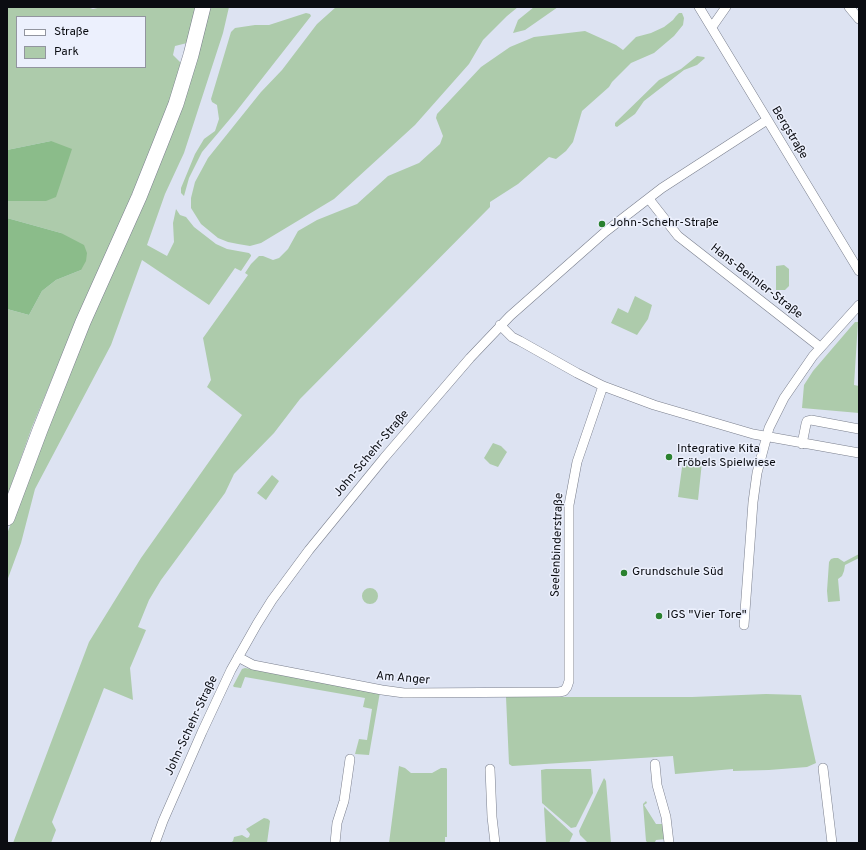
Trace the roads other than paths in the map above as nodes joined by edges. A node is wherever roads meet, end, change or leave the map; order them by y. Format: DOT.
graph roads {
  1 [pos="204,7"];
  2 [pos="700,7"];
  3 [pos="726,7"];
  4 [pos="849,7"];
  5 [pos="859,19"];
  6 [pos="712,27"];
  7 [pos="767,120"];
  8 [pos="649,199"];
  9 [pos="859,271"];
  10 [pos="859,306"];
  11 [pos="500,325"];
  12 [pos="820,346"];
  13 [pos="603,386"];
  14 [pos="859,429"];
  15 [pos="766,437"];
  16 [pos="802,444"];
  17 [pos="859,453"];
  18 [pos="7,518"];
  19 [pos="744,625"];
  20 [pos="238,657"];
  21 [pos="567,687"];
  22 [pos="350,759"];
  23 [pos="655,764"];
  24 [pos="823,768"];
  25 [pos="490,769"];
  26 [pos="155,843"];
  27 [pos="335,843"];
  28 [pos="495,843"];
  29 [pos="669,843"];
  30 [pos="832,843"];
  1 -- 18 [label="main road"];
  2 -- 6 [label="street, Bergstraße"];
  3 -- 6 [label="street"];
  4 -- 5 [label="street"];
  6 -- 7 [label="street, Bergstraße"];
  7 -- 8 [label="street, John-Schehr-Straße"];
  7 -- 9 [label="street, Bergstraße"];
  8 -- 11 [label="street, John-Schehr-Straße"];
  8 -- 12 [label="street, Hans-Beimler-Straße"];
  10 -- 12 [label="street"];
  11 -- 13 [label="street"];
  11 -- 20 [label="street, John-Schehr-Straße"];
  12 -- 15 [label="street"];
  13 -- 15 [label="street"];
  13 -- 21 [label="street, Seelenbinderstraße"];
  14 -- 16 [label="street"];
  15 -- 16 [label="street"];
  15 -- 19 [label="street"];
  16 -- 17 [label="street"];
  20 -- 21 [label="street, Am Anger"];
  20 -- 26 [label="street, John-Schehr-Straße"];
  22 -- 27 [label="street"];
  23 -- 29 [label="street"];
  24 -- 30 [label="street"];
  25 -- 28 [label="street"];
}
